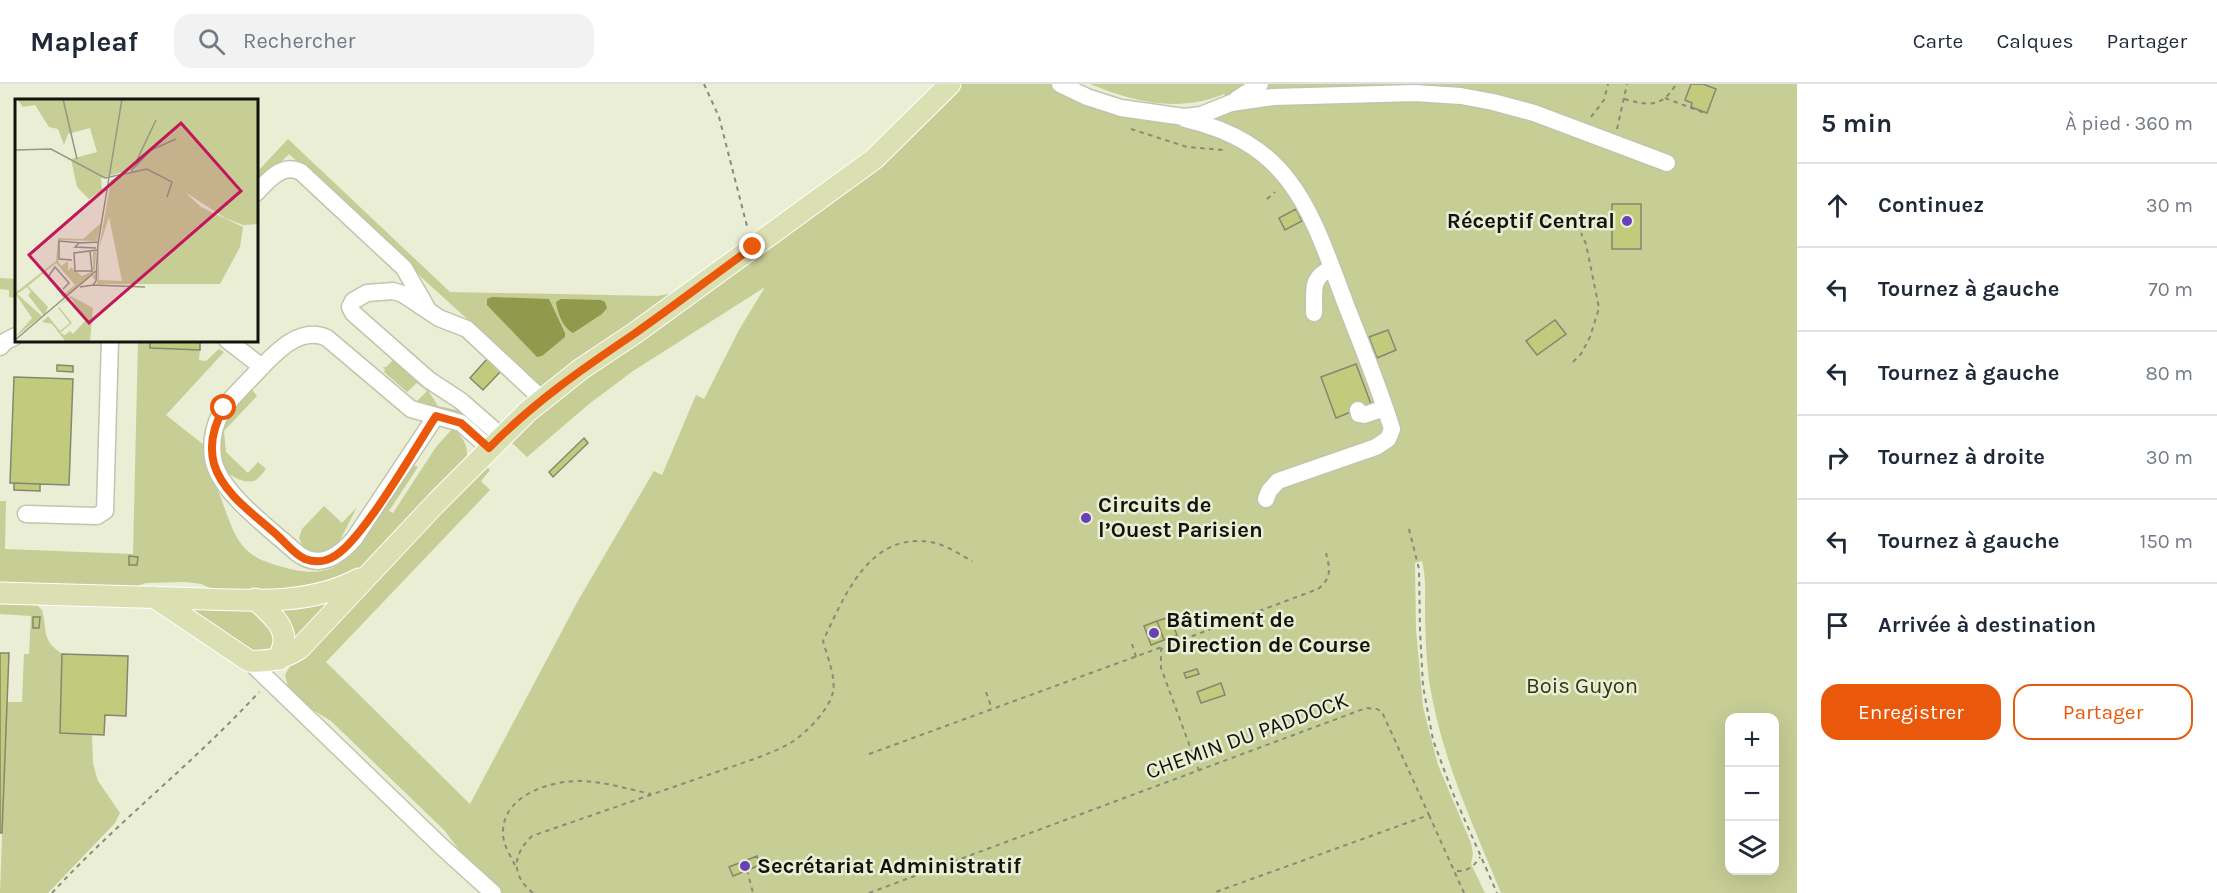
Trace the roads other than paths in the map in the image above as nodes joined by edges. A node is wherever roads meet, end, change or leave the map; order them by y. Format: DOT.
graph roads {
  1 [pos="950,84"];
  2 [pos="1060,84"];
  3 [pos="1260,84"];
  4 [pos="1231,103"];
  5 [pos="1170,116"];
  6 [pos="1667,163"];
  7 [pos="258,191"];
  8 [pos="1332,268"];
  9 [pos="430,313"];
  10 [pos="1314,313"];
  11 [pos="15,336"];
  12 [pos="110,342"];
  13 [pos="230,342"];
  14 [pos="0,347"];
  15 [pos="262,367"];
  16 [pos="542,399"];
  17 [pos="1385,408"];
  18 [pos="1358,410"];
  19 [pos="436,416"];
  20 [pos="495,442"];
  21 [pos="1266,500"];
  22 [pos="26,514"];
  23 [pos="369,574"];
  24 [pos="0,593"];
  25 [pos="154,597"];
  26 [pos="255,599"];
  27 [pos="279,660"];
  28 [pos="249,662"];
  29 [pos="493,893"];
  1 -- 16 [label="main road"];
  2 -- 5 [label="street"];
  3 -- 4 [label="street"];
  4 -- 5 [label="street"];
  4 -- 6 [label="street"];
  5 -- 8 [label="street"];
  7 -- 9 [label="street"];
  8 -- 10 [label="street"];
  8 -- 17 [label="street"];
  9 -- 16 [label="street"];
  9 -- 20 [label="street"];
  11 -- 14 [label="street"];
  12 -- 22 [label="street"];
  13 -- 15 [label="street"];
  15 -- 19 [label="street"];
  15 -- 19 [label="street"];
  16 -- 20 [label="main road"];
  17 -- 18 [label="street"];
  17 -- 21 [label="street"];
  19 -- 20 [label="street"];
  20 -- 23 [label="main road"];
  23 -- 26 [label="main road"];
  23 -- 27 [label="main road"];
  24 -- 25 [label="main road"];
  25 -- 26 [label="main road"];
  25 -- 28 [label="main road"];
  26 -- 27 [label="main road"];
  27 -- 28 [label="main road"];
  28 -- 29 [label="street"];
}
